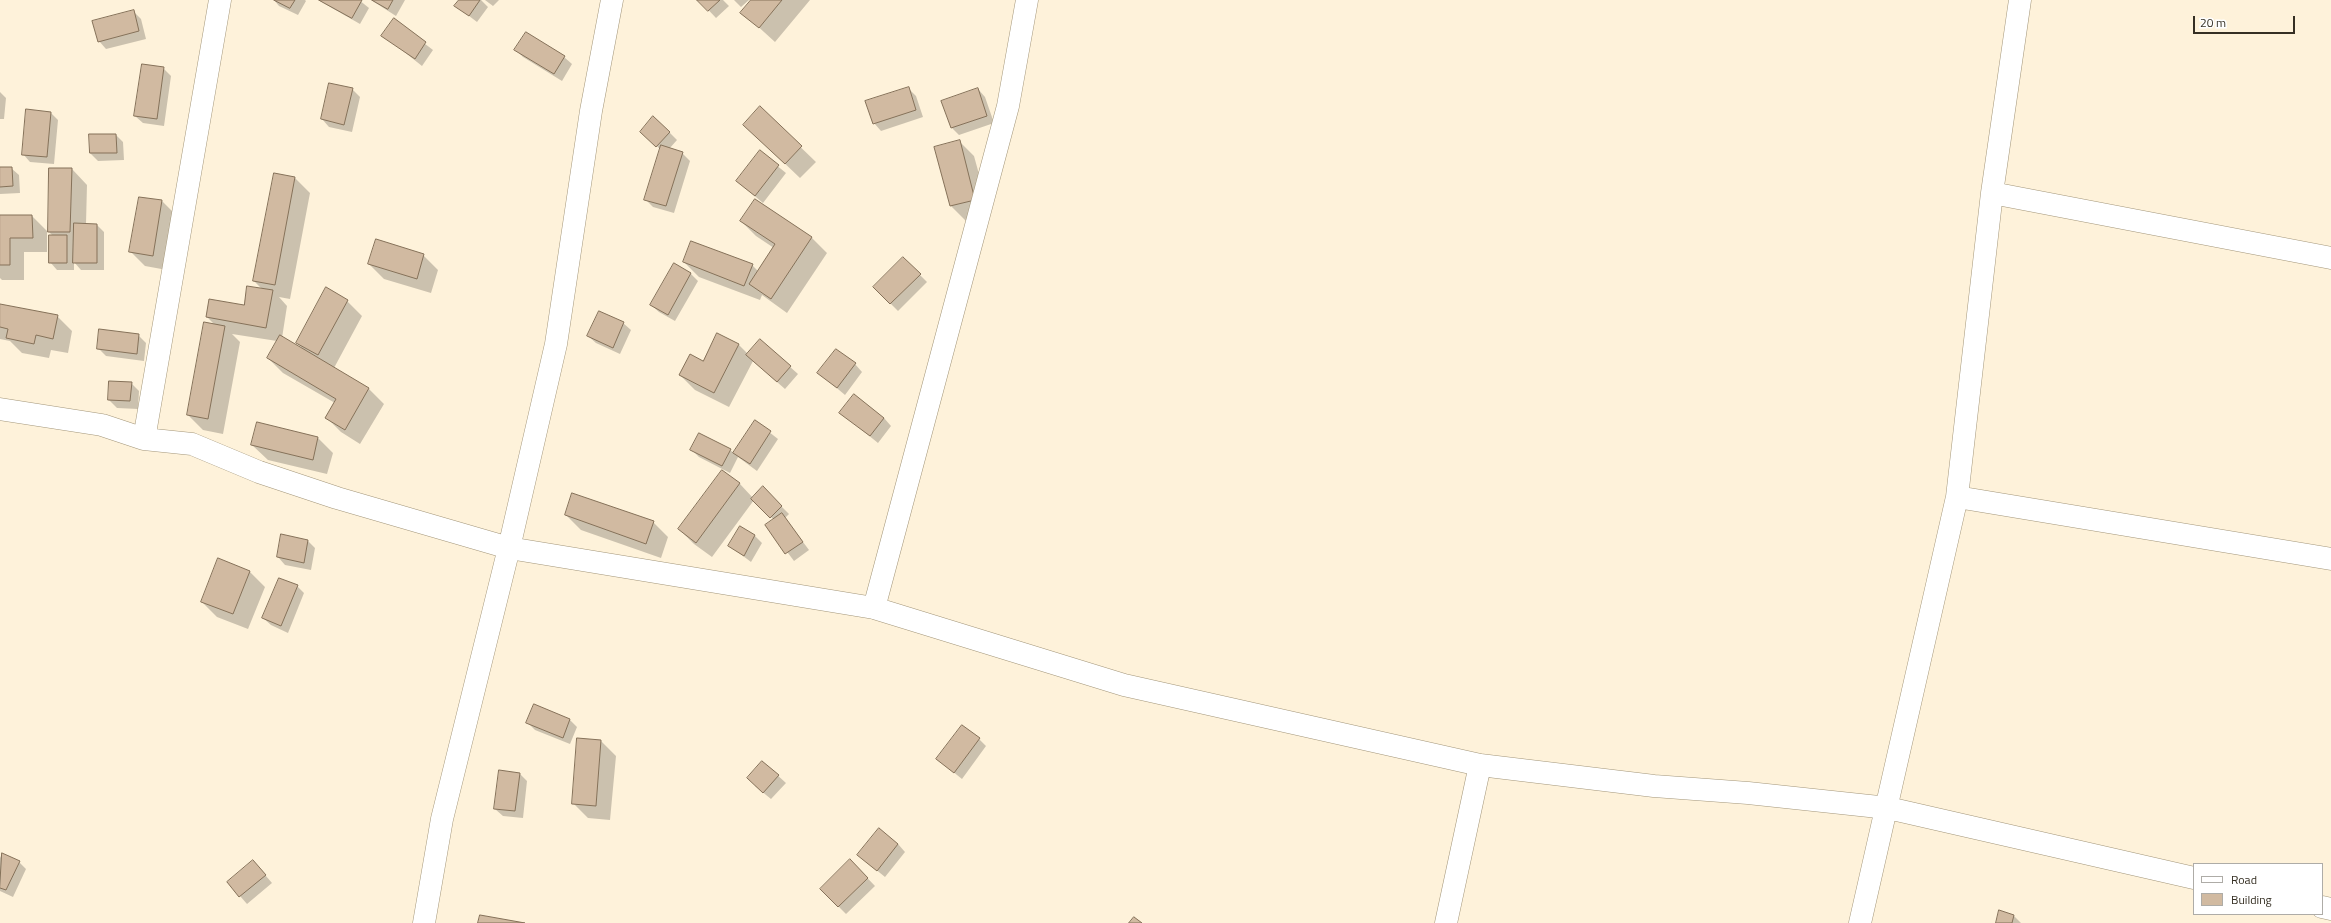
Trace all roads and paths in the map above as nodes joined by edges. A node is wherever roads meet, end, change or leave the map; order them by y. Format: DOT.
graph roads {
  1 [pos="220,0"];
  2 [pos="612,0"];
  3 [pos="1027,0"];
  4 [pos="2020,0"];
  5 [pos="1992,193"];
  6 [pos="2331,258"];
  7 [pos="0,409"];
  8 [pos="144,439"];
  9 [pos="1957,497"];
  10 [pos="509,548"];
  11 [pos="2331,559"];
  12 [pos="874,608"];
  13 [pos="1480,765"];
  14 [pos="1888,808"];
  15 [pos="2193,878"];
  16 [pos="424,923"];
  17 [pos="1446,923"];
  18 [pos="1860,923"];
  1 -- 8 [label="street"];
  2 -- 10 [label="street"];
  3 -- 12 [label="street"];
  4 -- 5 [label="street"];
  5 -- 6 [label="street"];
  5 -- 9 [label="street"];
  7 -- 8 [label="street"];
  8 -- 10 [label="street"];
  9 -- 11 [label="street"];
  9 -- 14 [label="street"];
  10 -- 12 [label="street"];
  10 -- 16 [label="street"];
  12 -- 13 [label="street"];
  13 -- 14 [label="street"];
  13 -- 17 [label="street"];
  14 -- 15 [label="street"];
  14 -- 18 [label="street"];
}
